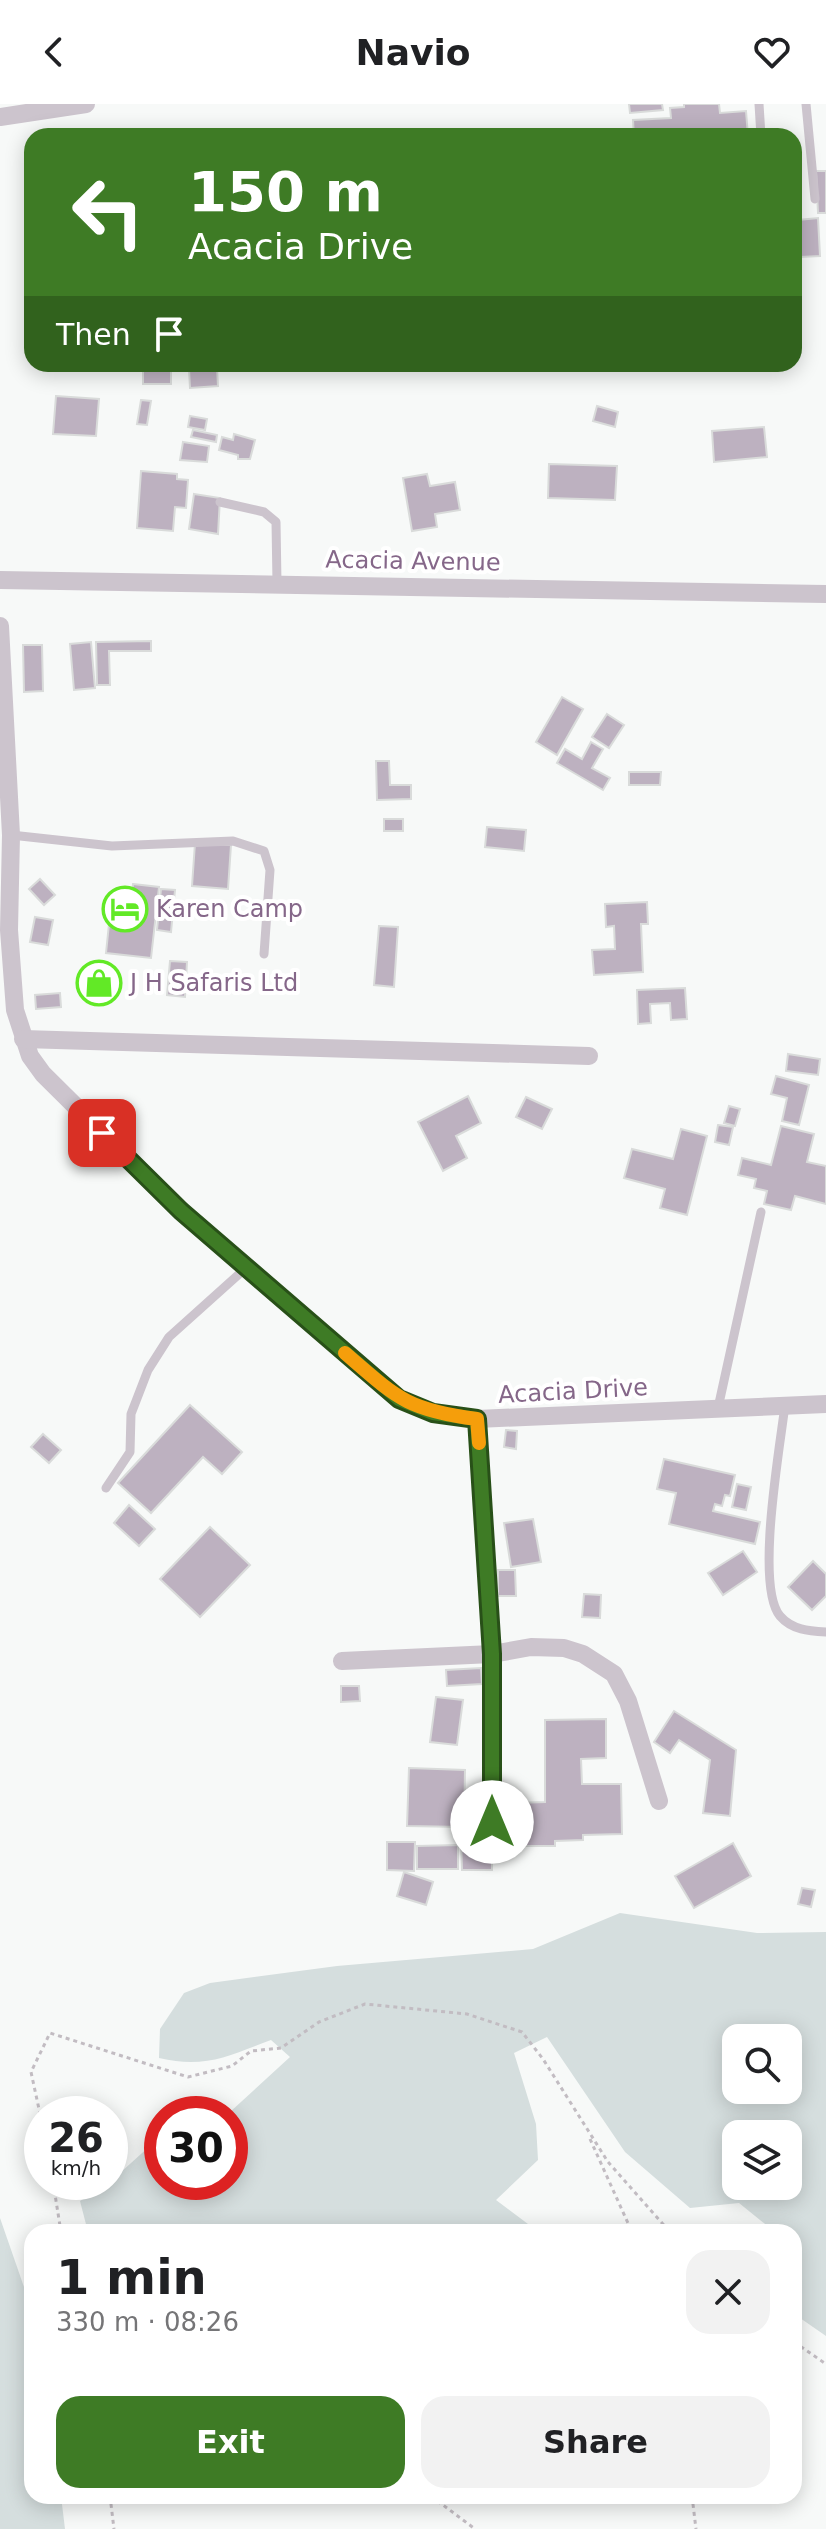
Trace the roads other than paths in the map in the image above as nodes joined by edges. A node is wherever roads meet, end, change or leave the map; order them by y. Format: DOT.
graph roads {
  1 [pos="86,104"];
  2 [pos="759,104"];
  3 [pos="806,104"];
  4 [pos="0,117"];
  5 [pos="760,128"];
  6 [pos="815,199"];
  7 [pos="220,502"];
  8 [pos="0,580"];
  9 [pos="277,583"];
  10 [pos="826,594"];
  11 [pos="0,626"];
  12 [pos="11,835"];
  13 [pos="264,954"];
  14 [pos="23,1039"];
  15 [pos="589,1056"];
  16 [pos="761,1212"];
  17 [pos="247,1267"];
  18 [pos="826,1404"];
  19 [pos="785,1405"];
  20 [pos="718,1408"];
  21 [pos="477,1419"];
  22 [pos="106,1488"];
  23 [pos="826,1632"];
  24 [pos="492,1654"];
  25 [pos="342,1661"];
  26 [pos="659,1801"];
  27 [pos="492,1822"];
  1 -- 4 [label="street"];
  2 -- 5 [label="lane"];
  3 -- 6 [label="lane"];
  7 -- 9 [label="lane"];
  8 -- 9 [label="street, Acacia Avenue"];
  9 -- 10 [label="street, Acacia Avenue"];
  11 -- 12 [label="street, Acacia Drive"];
  12 -- 13 [label="lane"];
  12 -- 14 [label="street, Acacia Drive"];
  14 -- 15 [label="street"];
  14 -- 17 [label="street, Acacia Drive"];
  16 -- 20 [label="lane"];
  17 -- 21 [label="street, Acacia Drive"];
  17 -- 22 [label="lane"];
  18 -- 19 [label="street, Acacia Drive"];
  19 -- 20 [label="street, Acacia Drive"];
  19 -- 23 [label="lane"];
  20 -- 21 [label="street, Acacia Drive"];
  21 -- 24 [label="street"];
  24 -- 25 [label="street"];
  24 -- 26 [label="street"];
  24 -- 27 [label="street"];
}
